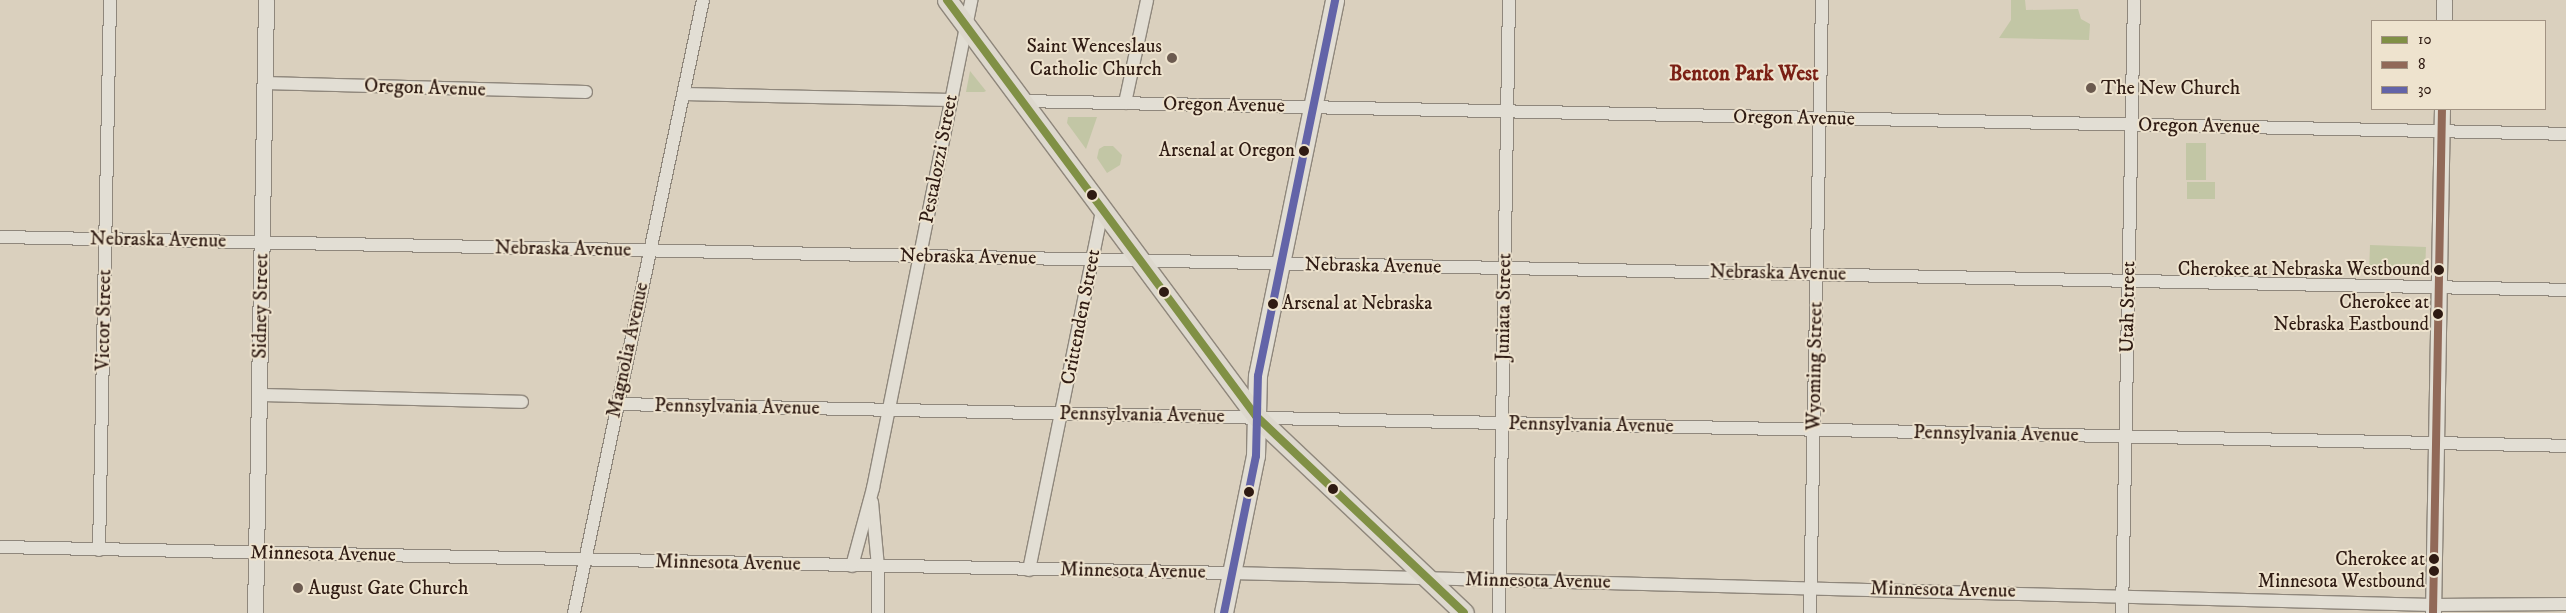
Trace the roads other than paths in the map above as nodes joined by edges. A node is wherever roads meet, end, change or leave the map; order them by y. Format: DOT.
graph roads {
  1 [pos="110,0"];
  2 [pos="266,0"];
  3 [pos="703,0"];
  4 [pos="947,0"];
  5 [pos="971,0"];
  6 [pos="1147,0"];
  7 [pos="1335,0"];
  8 [pos="1509,0"];
  9 [pos="1822,0"];
  10 [pos="2134,0"];
  11 [pos="2444,0"];
  12 [pos="2444,20"];
  13 [pos="966,25"];
  14 [pos="265,83"];
  15 [pos="586,92"];
  16 [pos="684,94"];
  17 [pos="951,100"];
  18 [pos="1022,101"];
  19 [pos="1125,103"];
  20 [pos="1313,107"];
  21 [pos="2442,110"];
  22 [pos="1508,112"];
  23 [pos="1820,118"];
  24 [pos="2132,125"];
  25 [pos="2442,132"];
  26 [pos="2566,134"];
  27 [pos="1102,212"];
  28 [pos="0,237"];
  29 [pos="106,239"];
  30 [pos="262,243"];
  31 [pos="649,251"];
  32 [pos="919,256"];
  33 [pos="1093,259"];
  34 [pos="1138,260"];
  35 [pos="1281,264"];
  36 [pos="1505,268"];
  37 [pos="1816,274"];
  38 [pos="2129,281"];
  39 [pos="2439,288"];
  40 [pos="2566,290"];
  41 [pos="259,396"];
  42 [pos="522,402"];
  43 [pos="617,404"];
  44 [pos="889,410"];
  45 [pos="1062,413"];
  46 [pos="1256,416"];
  47 [pos="1504,423"];
  48 [pos="1814,430"];
  49 [pos="2125,436"];
  50 [pos="2436,443"];
  51 [pos="2566,446"];
  52 [pos="872,495"];
  53 [pos="0,548"];
  54 [pos="99,550"];
  55 [pos="256,553"];
  56 [pos="586,560"];
  57 [pos="852,566"];
  58 [pos="878,567"];
  59 [pos="1029,570"];
  60 [pos="1232,573"];
  61 [pos="1427,578"];
  62 [pos="1500,580"];
  63 [pos="1810,587"];
  64 [pos="2122,594"];
  65 [pos="2566,604"];
  66 [pos="2433,609"];
  67 [pos="255,613"];
  68 [pos="574,613"];
  69 [pos="878,613"];
  70 [pos="1224,613"];
  71 [pos="1464,613"];
  72 [pos="1499,613"];
  73 [pos="1810,613"];
  74 [pos="2122,613"];
  1 -- 29 [label="street, Victor Street"];
  2 -- 14 [label="street, Sidney Street"];
  3 -- 16 [label="street, Magnolia Avenue"];
  4 -- 13 [label="main road"];
  5 -- 13 [label="street, Pestalozzi Street"];
  6 -- 19 [label="street"];
  7 -- 20 [label="main road"];
  8 -- 22 [label="street, Juniata Street"];
  9 -- 23 [label="street, Wyoming Street"];
  10 -- 24 [label="street, Utah Street"];
  11 -- 12 [label="street"];
  13 -- 17 [label="street, Pestalozzi Street"];
  13 -- 18 [label="main road"];
  14 -- 15 [label="street, Oregon Avenue"];
  14 -- 30 [label="street, Sidney Street"];
  16 -- 17 [label="street"];
  16 -- 31 [label="street, Magnolia Avenue"];
  17 -- 32 [label="street, Pestalozzi Street"];
  18 -- 19 [label="street, Oregon Avenue"];
  18 -- 27 [label="main road"];
  19 -- 20 [label="street, Oregon Avenue"];
  20 -- 22 [label="street, Oregon Avenue"];
  20 -- 35 [label="main road"];
  21 -- 25 [label="street"];
  22 -- 23 [label="street, Oregon Avenue"];
  22 -- 36 [label="street, Juniata Street"];
  23 -- 24 [label="street, Oregon Avenue"];
  23 -- 37 [label="street, Wyoming Street"];
  24 -- 25 [label="street, Oregon Avenue"];
  24 -- 38 [label="street, Utah Street"];
  25 -- 26 [label="street, Oregon Avenue"];
  25 -- 39 [label="street"];
  27 -- 33 [label="street, Crittenden Street"];
  27 -- 34 [label="main road"];
  28 -- 29 [label="street, Nebraska Avenue"];
  29 -- 30 [label="street, Nebraska Avenue"];
  29 -- 54 [label="street, Victor Street"];
  30 -- 31 [label="street, Nebraska Avenue"];
  30 -- 41 [label="street, Sidney Street"];
  31 -- 32 [label="street, Nebraska Avenue"];
  31 -- 43 [label="street, Magnolia Avenue"];
  32 -- 33 [label="street, Nebraska Avenue"];
  32 -- 44 [label="street, Pestalozzi Street"];
  33 -- 34 [label="street, Nebraska Avenue"];
  33 -- 45 [label="street, Crittenden Street"];
  34 -- 35 [label="street, Nebraska Avenue"];
  34 -- 46 [label="main road"];
  35 -- 36 [label="street, Nebraska Avenue"];
  35 -- 46 [label="main road"];
  36 -- 37 [label="street, Nebraska Avenue"];
  36 -- 47 [label="street, Juniata Street"];
  37 -- 38 [label="street, Nebraska Avenue"];
  37 -- 48 [label="street, Wyoming Street"];
  38 -- 39 [label="street, Nebraska Avenue"];
  38 -- 49 [label="street, Utah Street"];
  39 -- 40 [label="street, Nebraska Avenue"];
  39 -- 50 [label="street"];
  41 -- 42 [label="street"];
  41 -- 55 [label="street, Sidney Street"];
  43 -- 44 [label="street, Pennsylvania Avenue"];
  43 -- 56 [label="street, Magnolia Avenue"];
  44 -- 45 [label="street, Pennsylvania Avenue"];
  44 -- 52 [label="street, Pestalozzi Street"];
  45 -- 46 [label="street, Pennsylvania Avenue"];
  45 -- 59 [label="street, Crittenden Street"];
  46 -- 47 [label="street, Pennsylvania Avenue"];
  46 -- 60 [label="main road"];
  46 -- 61 [label="main road"];
  47 -- 48 [label="street, Pennsylvania Avenue"];
  47 -- 62 [label="street, Juniata Street"];
  48 -- 49 [label="street, Pennsylvania Avenue"];
  48 -- 63 [label="street, Wyoming Street"];
  49 -- 50 [label="street, Pennsylvania Avenue"];
  49 -- 64 [label="street, Utah Street"];
  50 -- 51 [label="street, Pennsylvania Avenue"];
  50 -- 66 [label="street"];
  52 -- 57 [label="street, Pestalozzi Street"];
  52 -- 58 [label="street, Pestalozzi Street"];
  53 -- 54 [label="street, Minnesota Avenue"];
  54 -- 55 [label="street, Minnesota Avenue"];
  55 -- 56 [label="street, Minnesota Avenue"];
  55 -- 67 [label="street, Sidney Street"];
  56 -- 57 [label="street, Minnesota Avenue"];
  56 -- 68 [label="street, Magnolia Avenue"];
  57 -- 58 [label="street, Minnesota Avenue"];
  58 -- 59 [label="street, Minnesota Avenue"];
  58 -- 69 [label="street, Pestalozzi Street"];
  59 -- 60 [label="street, Minnesota Avenue"];
  60 -- 61 [label="street, Minnesota Avenue"];
  60 -- 70 [label="main road"];
  61 -- 62 [label="street, Minnesota Avenue"];
  61 -- 71 [label="main road"];
  62 -- 63 [label="street, Minnesota Avenue"];
  62 -- 72 [label="street, Juniata Street"];
  63 -- 64 [label="street, Minnesota Avenue"];
  63 -- 73 [label="street, Wyoming Street"];
  64 -- 66 [label="street, Minnesota Avenue"];
  64 -- 74 [label="street, Utah Street"];
  65 -- 66 [label="street, Minnesota Avenue"];
}
